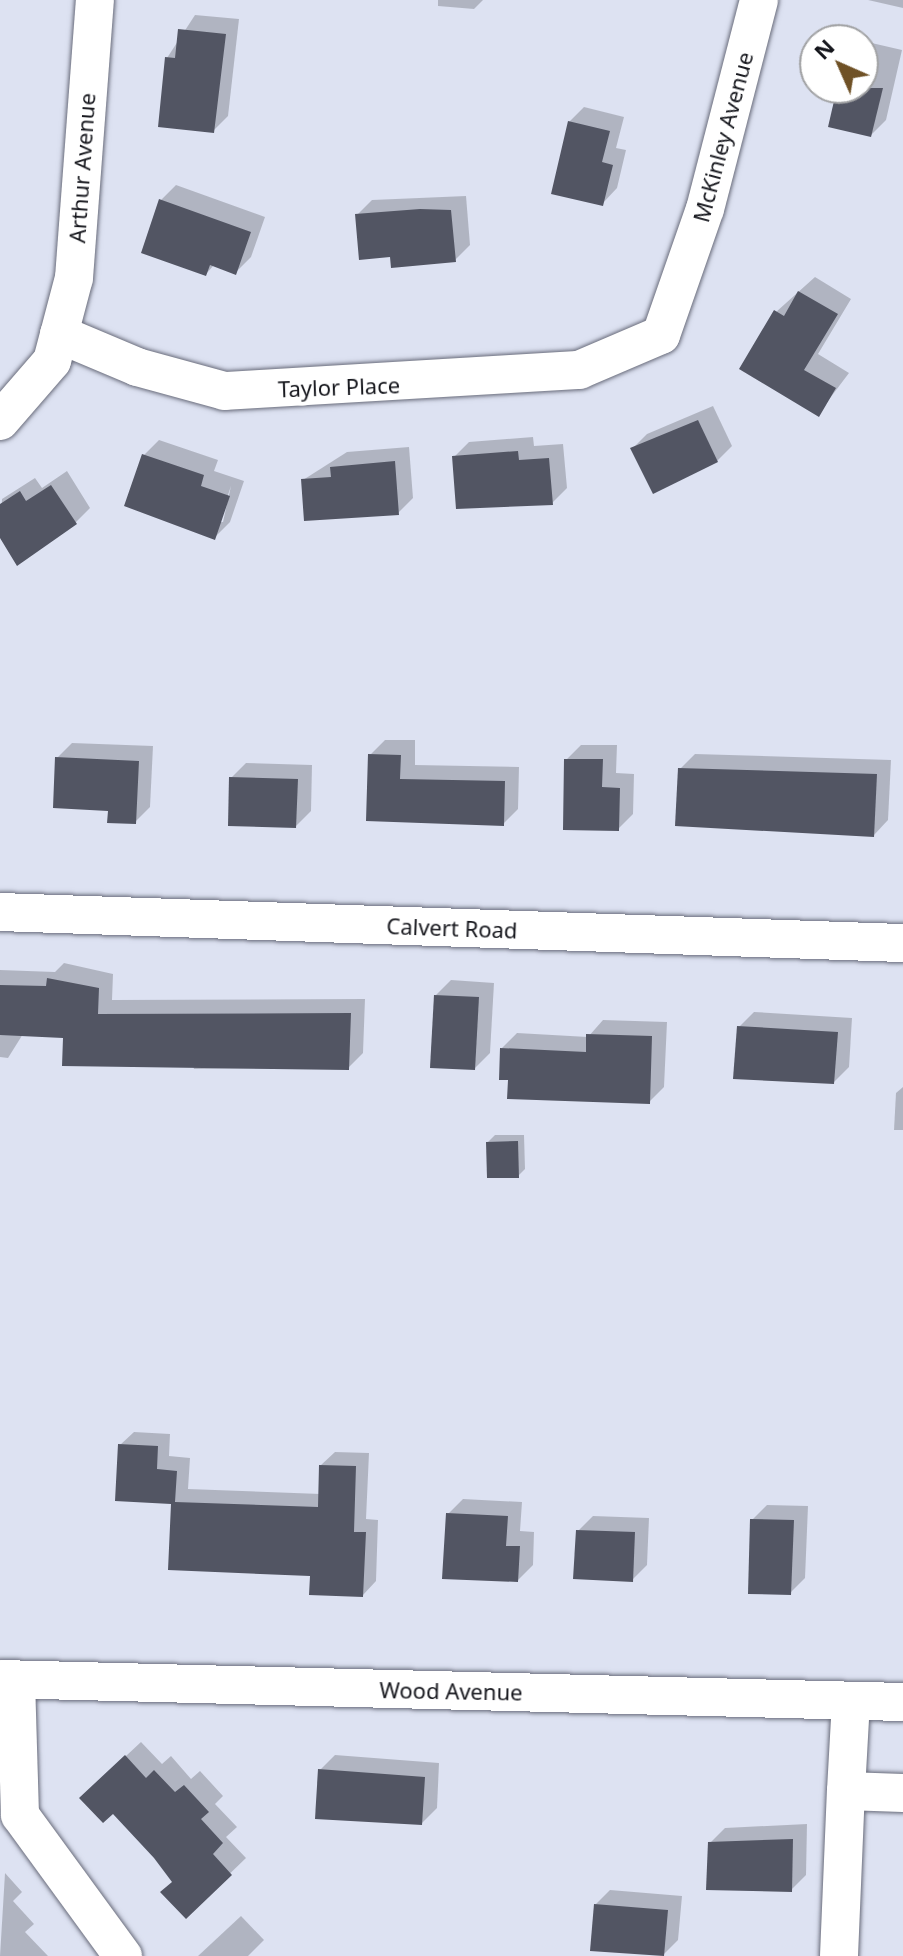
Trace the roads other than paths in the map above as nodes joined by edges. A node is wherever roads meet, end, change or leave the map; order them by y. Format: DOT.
graph roads {
  1 [pos="95,0"];
  2 [pos="759,0"];
  3 [pos="683,272"];
  4 [pos="59,334"];
  5 [pos="0,421"];
  6 [pos="0,912"];
  7 [pos="903,943"];
  8 [pos="8,1679"];
  9 [pos="851,1701"];
  10 [pos="903,1702"];
  11 [pos="846,1791"];
  12 [pos="903,1793"];
  13 [pos="123,1956"];
  14 [pos="839,1956"];
  1 -- 4 [label="street, Arthur Avenue"];
  2 -- 3 [label="street, McKinley Avenue"];
  3 -- 4 [label="street, Taylor Place"];
  4 -- 5 [label="street"];
  6 -- 7 [label="street, Calvert Road"];
  8 -- 9 [label="street, Wood Avenue"];
  8 -- 13 [label="street"];
  9 -- 10 [label="street, Wood Avenue"];
  9 -- 11 [label="street"];
  11 -- 12 [label="street"];
  11 -- 14 [label="street"];
}
